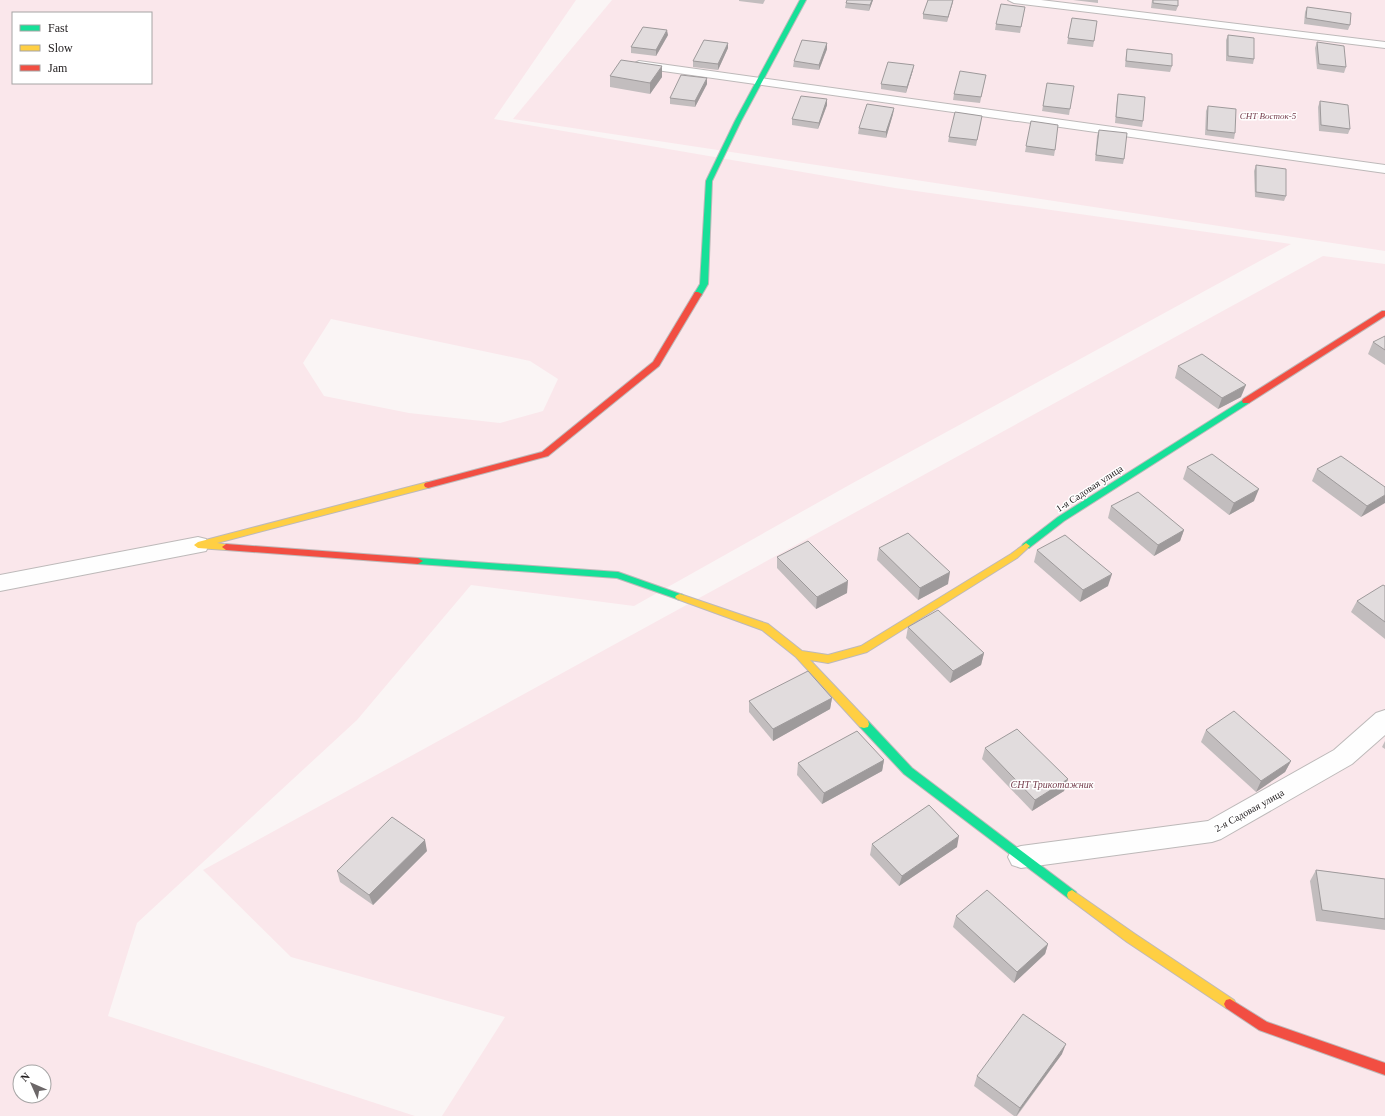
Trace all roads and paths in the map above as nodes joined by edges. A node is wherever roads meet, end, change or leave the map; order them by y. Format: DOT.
graph roads {
  1 [pos="802,0"];
  2 [pos="1014,0"];
  3 [pos="1385,45"];
  4 [pos="639,65"];
  5 [pos="759,81"];
  6 [pos="1385,169"];
  7 [pos="1385,313"];
  8 [pos="198,545"];
  9 [pos="0,583"];
  10 [pos="799,654"];
  11 [pos="1385,720"];
  12 [pos="1021,857"];
  13 [pos="1385,1069"];
  1 -- 5 [label="street"];
  2 -- 3 [label="lane"];
  4 -- 5 [label="lane"];
  5 -- 6 [label="lane"];
  5 -- 8 [label="street"];
  7 -- 10 [label="street, 1-я Садовая улица"];
  8 -- 9 [label="street"];
  8 -- 10 [label="street"];
  10 -- 12 [label="street"];
  11 -- 12 [label="street, 2-я Садовая улица"];
  12 -- 13 [label="street"];
}
